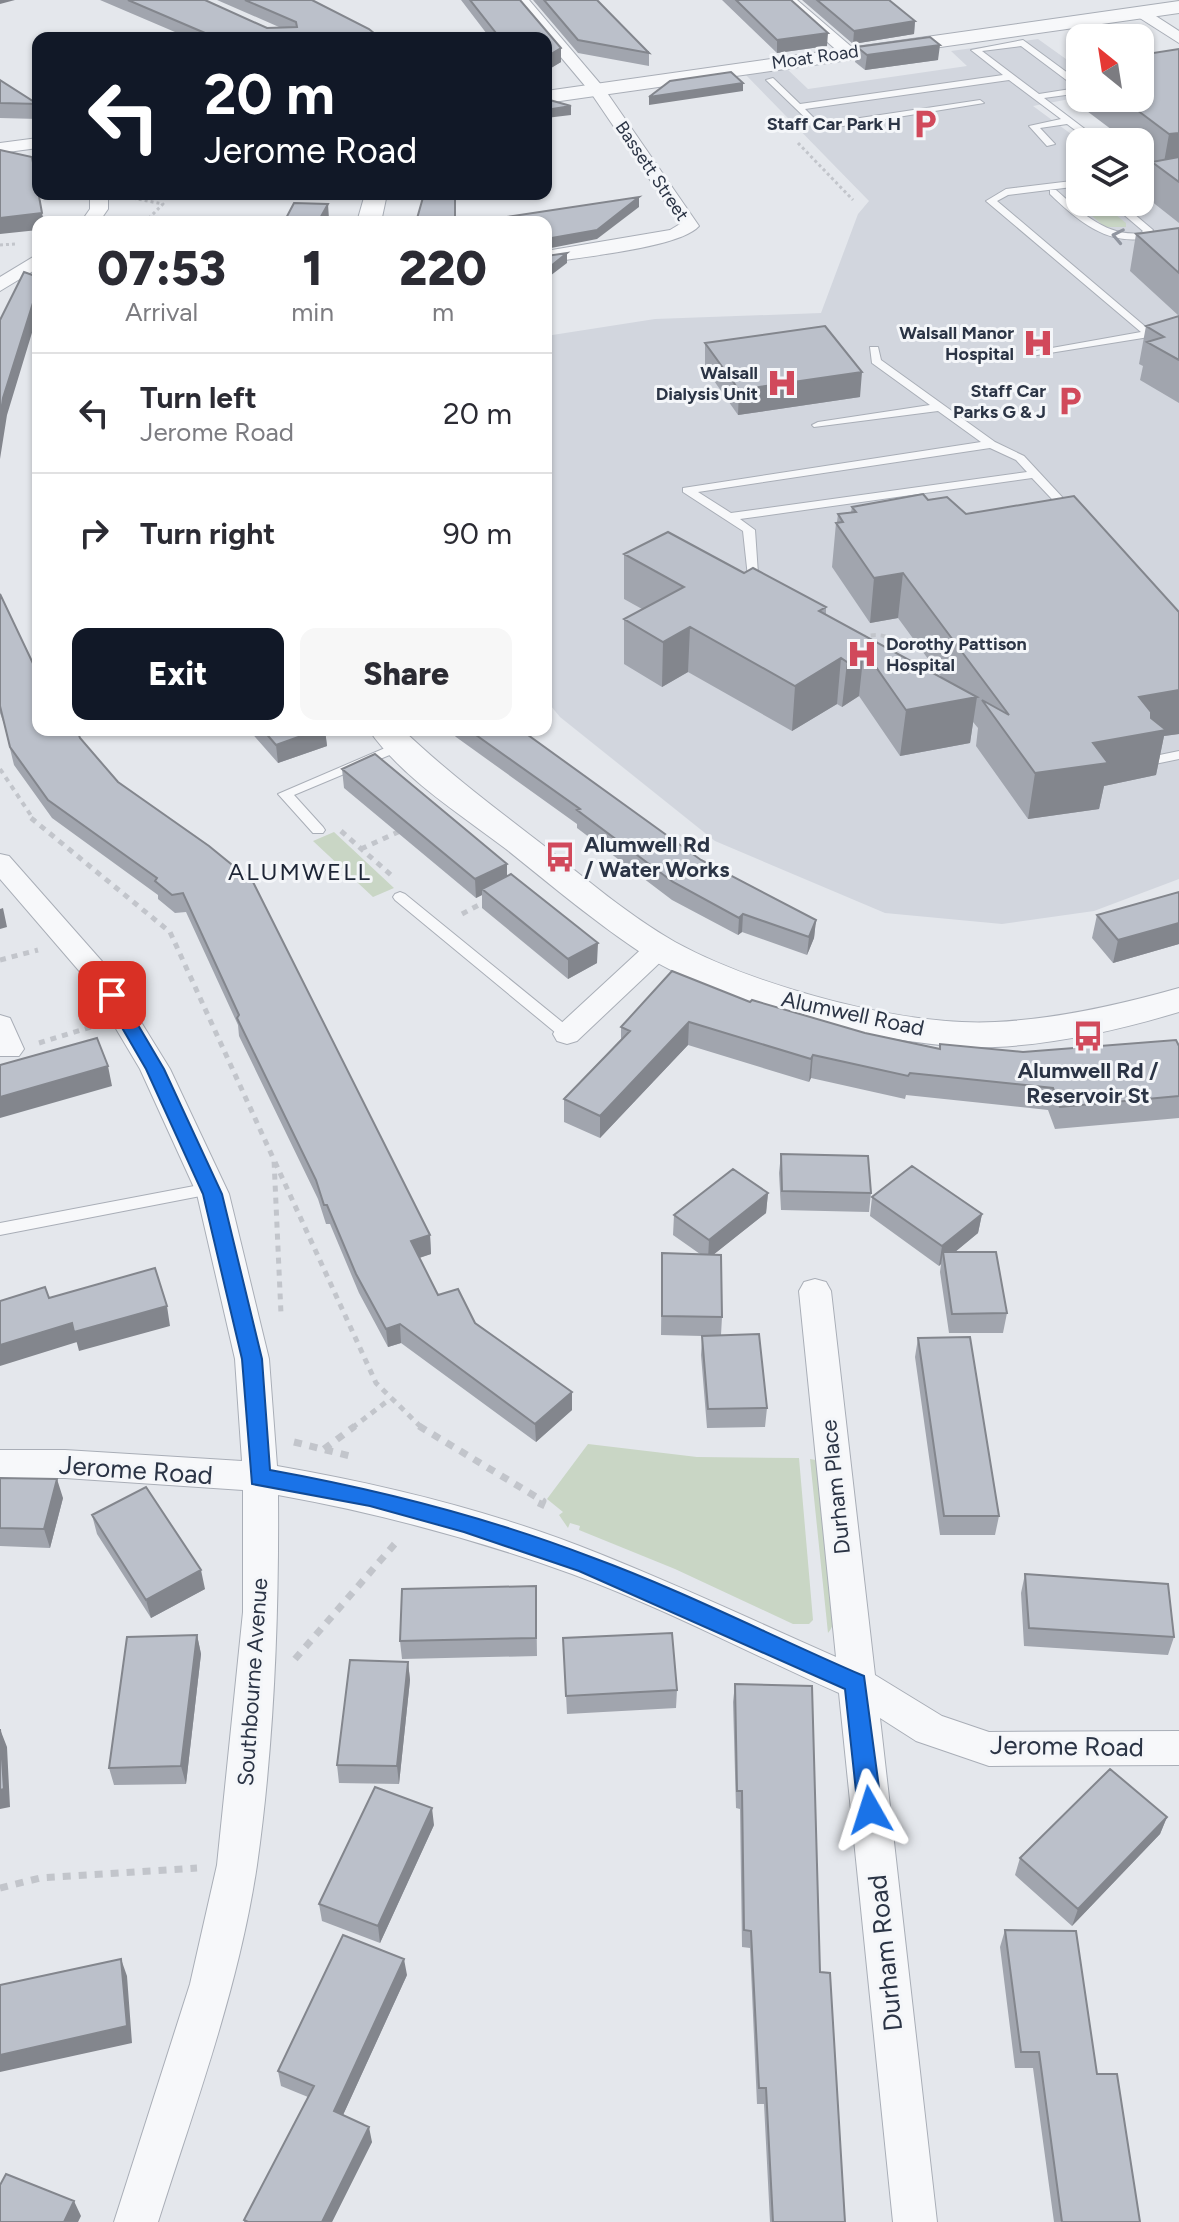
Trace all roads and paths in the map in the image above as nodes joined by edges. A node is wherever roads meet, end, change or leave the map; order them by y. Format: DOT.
graph roads {
  1 [pos="521,0"];
  2 [pos="788,0"];
  3 [pos="1179,7"];
  4 [pos="1140,12"];
  5 [pos="548,32"];
  6 [pos="552,37"];
  7 [pos="1178,37"];
  8 [pos="848,52"];
  9 [pos="1066,67"];
  10 [pos="1057,69"];
  11 [pos="1066,76"];
  12 [pos="1009,77"];
  13 [pos="770,80"];
  14 [pos="597,90"];
  15 [pos="1066,91"];
  16 [pos="552,96"];
  17 [pos="1035,97"];
  18 [pos="980,103"];
  19 [pos="800,107"];
  20 [pos="1065,119"];
  21 [pos="1039,121"];
  22 [pos="1078,128"];
  23 [pos="32,144"];
  24 [pos="1050,144"];
  25 [pos="0,148"];
  26 [pos="1179,172"];
  27 [pos="1154,175"];
  28 [pos="1066,187"];
  29 [pos="1057,188"];
  30 [pos="144,200"];
  31 [pos="151,216"];
  32 [pos="1131,216"];
  33 [pos="1145,236"];
  34 [pos="1157,239"];
  35 [pos="552,256"];
  36 [pos="32,264"];
  37 [pos="0,285"];
  38 [pos="874,349"];
  39 [pos="1035,354"];
  40 [pos="941,407"];
  41 [pos="818,425"];
  42 [pos="991,444"];
  43 [pos="1036,474"];
  44 [pos="729,517"];
  45 [pos="1077,519"];
  46 [pos="752,574"];
  47 [pos="856,647"];
  48 [pos="883,654"];
  49 [pos="392,738"];
  50 [pos="1179,755"];
  51 [pos="1150,761"];
  52 [pos="0,769"];
  53 [pos="465,801"];
  54 [pos="318,830"];
  55 [pos="361,849"];
  56 [pos="0,862"];
  57 [pos="550,868"];
  58 [pos="400,897"];
  59 [pos="436,927"];
  60 [pos="659,948"];
  61 [pos="45,949"];
  62 [pos="0,960"];
  63 [pos="1179,1000"];
  64 [pos="126,1016"];
  65 [pos="567,1034"];
  66 [pos="4,1037"];
  67 [pos="274,1160"];
  68 [pos="210,1189"];
  69 [pos="0,1229"];
  70 [pos="815,1291"];
  71 [pos="249,1345"];
  72 [pos="390,1399"];
  73 [pos="324,1449"];
  74 [pos="0,1464"];
  75 [pos="260,1477"];
  76 [pos="423,1512"];
  77 [pos="522,1542"];
  78 [pos="292,1661"];
  79 [pos="856,1683"];
  80 [pos="1179,1748"];
  81 [pos="237,1865"];
  82 [pos="0,1888"];
  83 [pos="136,2222"];
  84 [pos="915,2222"];
  1 -- 5 [label="street, Bassett Street"];
  2 -- 8 [label="street"];
  3 -- 4 [label="street, Moat Road"];
  4 -- 7 [label="street"];
  4 -- 8 [label="street, Moat Road"];
  6 -- 14 [label="street, Bassett Street"];
  8 -- 14 [label="street, Moat Road"];
  9 -- 10 [label="lane"];
  10 -- 11 [label="lane"];
  10 -- 12 [label="lane"];
  12 -- 17 [label="lane"];
  12 -- 19 [label="lane"];
  13 -- 19 [label="lane"];
  14 -- 16 [label="street, Moat Road"];
  14 -- 35 [label="street, Bassett Street"];
  15 -- 17 [label="lane"];
  17 -- 20 [label="lane"];
  18 -- 19 [label="lane"];
  20 -- 21 [label="lane"];
  20 -- 22 [label="lane"];
  20 -- 24 [label="lane"];
  23 -- 25 [label="street"];
  26 -- 27 [label="lane"];
  28 -- 29 [label="lane"];
  33 -- 29 [label="lane, one-way"];
  29 -- 39 [label="lane"];
  30 -- 31 [label="path"];
  32 -- 33 [label="lane"];
  33 -- 34 [label="lane"];
  36 -- 37 [label="street"];
  38 -- 40 [label="lane"];
  40 -- 41 [label="lane"];
  40 -- 42 [label="lane"];
  42 -- 43 [label="lane"];
  42 -- 44 [label="lane"];
  43 -- 44 [label="lane"];
  43 -- 45 [label="lane"];
  44 -- 46 [label="lane"];
  47 -- 48 [label="path"];
  49 -- 53 [label="street, Alumwell Road"];
  49 -- 54 [label="lane"];
  50 -- 51 [label="lane"];
  52 -- 67 [label="path"];
  53 -- 55 [label="path"];
  53 -- 57 [label="street, Alumwell Road"];
  54 -- 55 [label="path"];
  55 -- 58 [label="path"];
  56 -- 64 [label="street, Southbourne Avenue"];
  57 -- 59 [label="path"];
  57 -- 60 [label="street, Alumwell Road"];
  58 -- 59 [label="lane"];
  59 -- 65 [label="lane"];
  60 -- 63 [label="street, Alumwell Road"];
  60 -- 65 [label="street"];
  61 -- 62 [label="path"];
  64 -- 66 [label="path"];
  64 -- 68 [label="street, Southbourne Avenue"];
  67 -- 71 [label="path"];
  67 -- 72 [label="path"];
  68 -- 69 [label="lane"];
  68 -- 71 [label="street, Southbourne Avenue"];
  70 -- 79 [label="street, Durham Place"];
  71 -- 75 [label="street, Southbourne Avenue"];
  72 -- 73 [label="path"];
  72 -- 77 [label="path"];
  74 -- 75 [label="street, Jerome Road"];
  75 -- 76 [label="street, Jerome Road"];
  75 -- 81 [label="street, Southbourne Avenue"];
  76 -- 77 [label="street, Jerome Road"];
  76 -- 78 [label="path"];
  77 -- 79 [label="street, Jerome Road"];
  79 -- 80 [label="street, Jerome Road"];
  79 -- 84 [label="street, Durham Road"];
  81 -- 82 [label="path"];
  81 -- 83 [label="street, Southbourne Avenue"];
}
